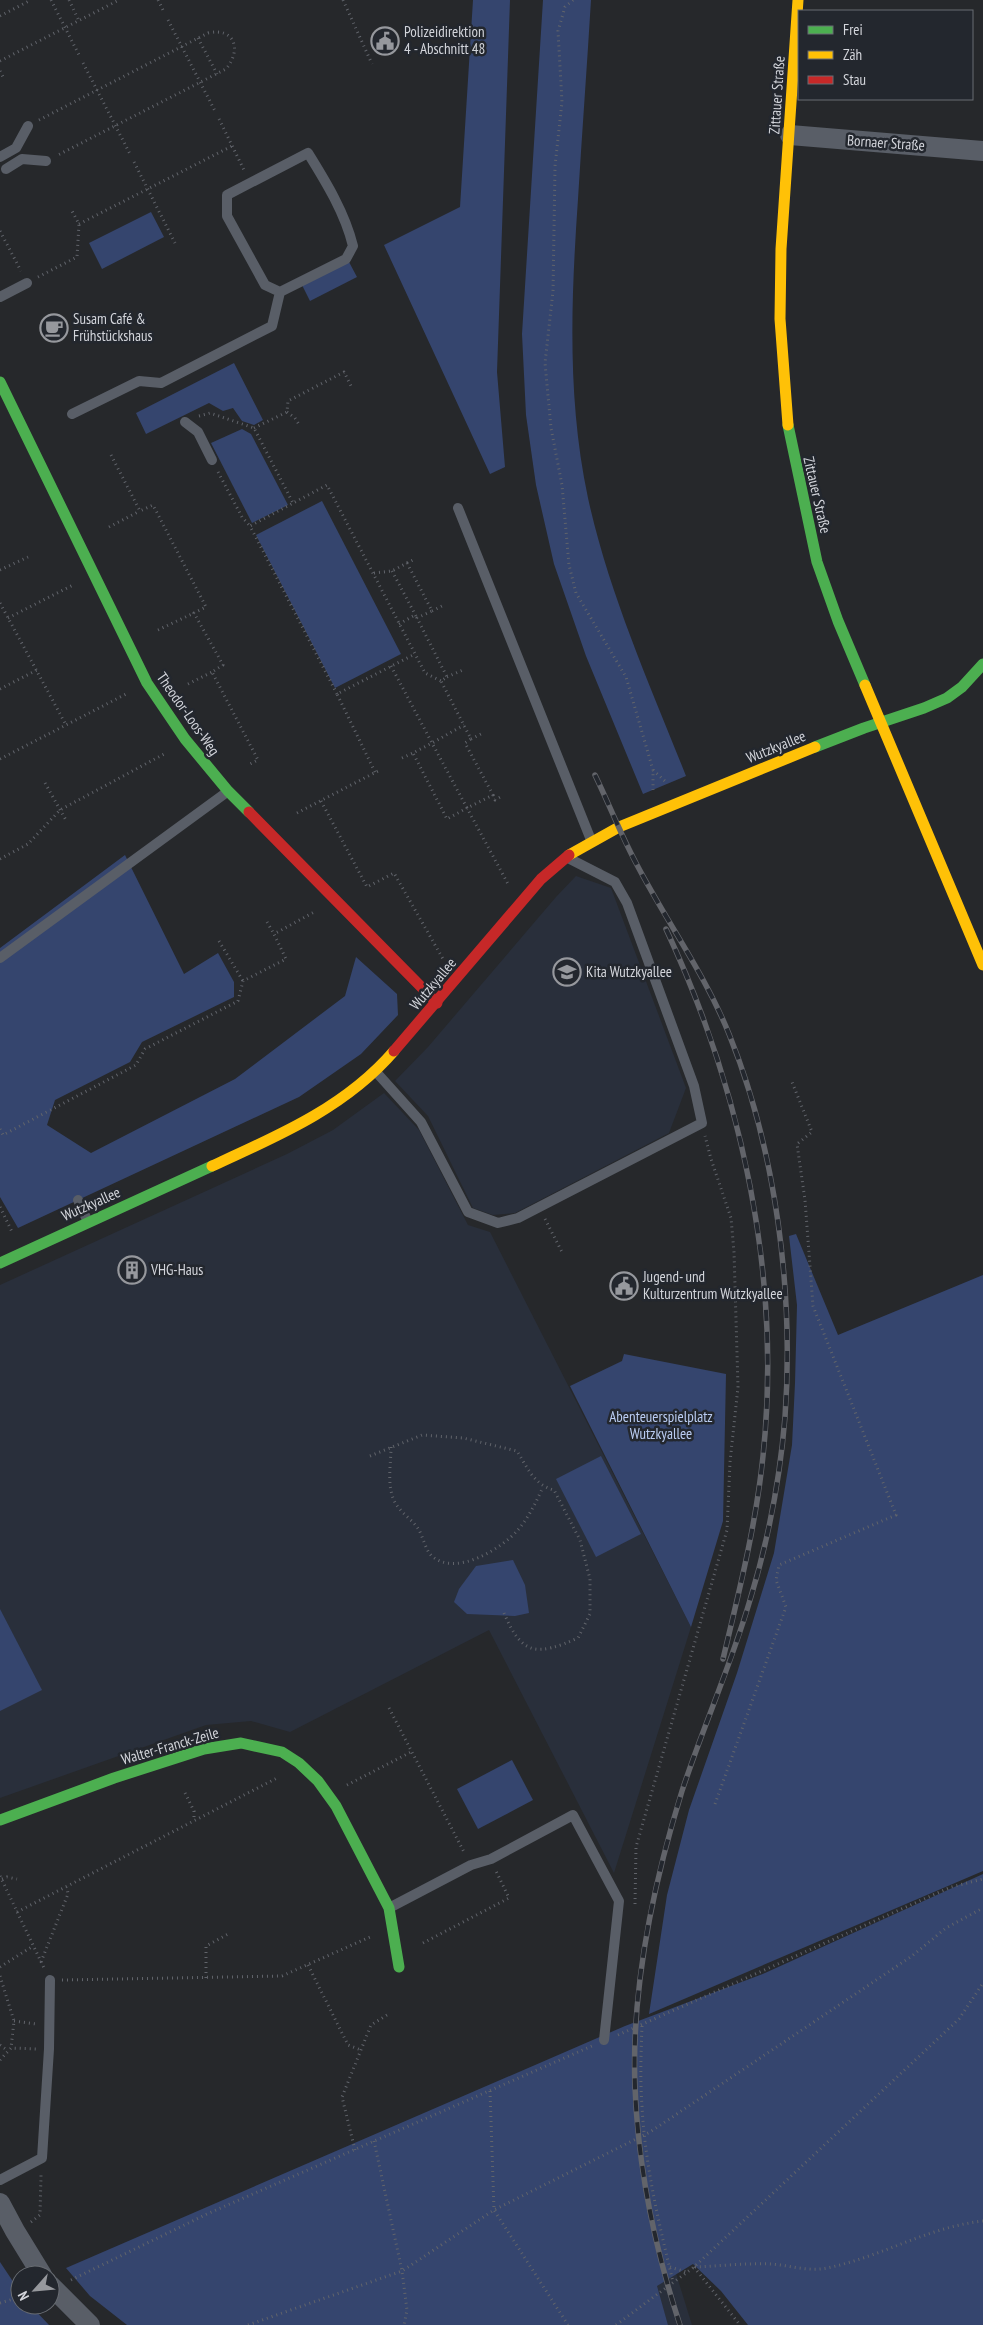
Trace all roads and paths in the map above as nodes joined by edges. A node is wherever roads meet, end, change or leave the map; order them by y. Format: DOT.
graph roads {
  1 [pos="31,0"];
  2 [pos="50,0"];
  3 [pos="69,0"];
  4 [pos="119,0"];
  5 [pos="158,0"];
  6 [pos="343,0"];
  7 [pos="573,0"];
  8 [pos="798,0"];
  9 [pos="164,12"];
  10 [pos="0,16"];
  11 [pos="168,20"];
  12 [pos="79,21"];
  13 [pos="65,28"];
  14 [pos="198,38"];
  15 [pos="182,47"];
  16 [pos="79,55"];
  17 [pos="0,61"];
  18 [pos="83,63"];
  19 [pos="372,64"];
  20 [pos="0,71"];
  21 [pos="217,74"];
  22 [pos="4,79"];
  23 [pos="200,82"];
  24 [pos="97,91"];
  25 [pos="215,111"];
  26 [pos="219,119"];
  27 [pos="28,126"];
  28 [pos="116,126"];
  29 [pos="790,135"];
  30 [pos="232,146"];
  31 [pos="983,151"];
  32 [pos="130,154"];
  33 [pos="0,157"];
  34 [pos="46,161"];
  35 [pos="134,162"];
  36 [pos="6,169"];
  37 [pos="250,183"];
  38 [pos="148,189"];
  39 [pos="72,210"];
  40 [pos="79,224"];
  41 [pos="0,231"];
  42 [pos="175,243"];
  43 [pos="27,283"];
  44 [pos="280,292"];
  45 [pos="0,297"];
  46 [pos="0,382"];
  47 [pos="352,388"];
  48 [pos="287,412"];
  49 [pos="72,414"];
  50 [pos="185,422"];
  51 [pos="300,426"];
  52 [pos="254,428"];
  53 [pos="111,455"];
  54 [pos="212,460"];
  55 [pos="293,503"];
  56 [pos="458,508"];
  57 [pos="140,512"];
  58 [pos="250,526"];
  59 [pos="109,527"];
  60 [pos="28,557"];
  61 [pos="415,559"];
  62 [pos="407,563"];
  63 [pos="0,570"];
  64 [pos="392,571"];
  65 [pos="374,573"];
  66 [pos="78,583"];
  67 [pos="0,602"];
  68 [pos="442,606"];
  69 [pos="432,611"];
  70 [pos="194,613"];
  71 [pos="416,617"];
  72 [pos="8,618"];
  73 [pos="399,624"];
  74 [pos="158,630"];
  75 [pos="414,654"];
  76 [pos="983,664"];
  77 [pos="391,666"];
  78 [pos="37,670"];
  79 [pos="463,670"];
  80 [pos="212,672"];
  81 [pos="447,677"];
  82 [pos="441,680"];
  83 [pos="188,684"];
  84 [pos="0,689"];
  85 [pos="133,690"];
  86 [pos="337,694"];
  87 [pos="881,720"];
  88 [pos="464,724"];
  89 [pos="66,725"];
  90 [pos="483,733"];
  91 [pos="471,739"];
  92 [pos="432,743"];
  93 [pos="171,750"];
  94 [pos="413,753"];
  95 [pos="402,758"];
  96 [pos="0,759"];
  97 [pos="250,764"];
  98 [pos="380,770"];
  99 [pos="653,770"];
  100 [pos="375,772"];
  101 [pos="45,783"];
  102 [pos="670,786"];
  103 [pos="228,791"];
  104 [pos="653,793"];
  105 [pos="493,795"];
  106 [pos="502,796"];
  107 [pos="321,801"];
  108 [pos="467,808"];
  109 [pos="60,810"];
  110 [pos="297,814"];
  111 [pos="67,822"];
  112 [pos="592,841"];
  113 [pos="566,857"];
  114 [pos="0,859"];
  115 [pos="526,898"];
  116 [pos="318,910"];
  117 [pos="267,922"];
  118 [pos="274,934"];
  119 [pos="219,941"];
  120 [pos="0,958"];
  121 [pos="446,964"];
  122 [pos="983,965"];
  123 [pos="243,981"];
  124 [pos="436,1003"];
  125 [pos="376,1072"];
  126 [pos="792,1082"];
  127 [pos="702,1123"];
  128 [pos="0,1129"];
  129 [pos="78,1200"];
  130 [pos="0,1207"];
  131 [pos="539,1208"];
  132 [pos="88,1222"];
  133 [pos="14,1236"];
  134 [pos="563,1254"];
  135 [pos="0,1263"];
  136 [pos="392,1447"];
  137 [pos="370,1456"];
  138 [pos="543,1487"];
  139 [pos="504,1613"];
  140 [pos="389,1708"];
  141 [pos="411,1752"];
  142 [pos="281,1776"];
  143 [pos="343,1787"];
  144 [pos="185,1793"];
  145 [pos="715,1804"];
  146 [pos="0,1820"];
  147 [pos="194,1820"];
  148 [pos="491,1859"];
  149 [pos="471,1866"];
  150 [pos="1,1878"];
  151 [pos="17,1879"];
  152 [pos="983,1879"];
  153 [pos="67,1887"];
  154 [pos="637,1896"];
  155 [pos="389,1908"];
  156 [pos="983,1908"];
  157 [pos="17,1912"];
  158 [pos="230,1933"];
  159 [pos="373,1936"];
  160 [pos="423,1943"];
  161 [pos="33,1946"];
  162 [pos="41,1963"];
  163 [pos="308,1965"];
  164 [pos="0,1967"];
  165 [pos="399,1967"];
  166 [pos="0,1976"];
  167 [pos="206,1978"];
  168 [pos="50,1980"];
  169 [pos="983,1983"];
  170 [pos="387,2016"];
  171 [pos="14,2021"];
  172 [pos="49,2024"];
  173 [pos="642,2026"];
  174 [pos="604,2040"];
  175 [pos="0,2046"];
  176 [pos="9,2049"];
  177 [pos="49,2049"];
  178 [pos="361,2050"];
  179 [pos="0,2060"];
  180 [pos="490,2091"];
  181 [pos="644,2136"];
  182 [pos="374,2141"];
  183 [pos="355,2150"];
  184 [pos="42,2158"];
  185 [pos="0,2180"];
  186 [pos="0,2203"];
  187 [pos="494,2210"];
  188 [pos="983,2221"];
  189 [pos="31,2223"];
  190 [pos="36,2265"];
  191 [pos="670,2267"];
  192 [pos="694,2267"];
  193 [pos="402,2271"];
  194 [pos="687,2272"];
  195 [pos="70,2281"];
  196 [pos="673,2282"];
  197 [pos="60,2294"];
  198 [pos="621,2324"];
  199 [pos="90,2325"];
  200 [pos="248,2325"];
  201 [pos="404,2325"];
  202 [pos="568,2325"];
  203 [pos="616,2325"];
  204 [pos="740,2325"];
  1 -- 10 [label="path"];
  2 -- 13 [label="path"];
  3 -- 12 [label="path"];
  4 -- 12 [label="path"];
  5 -- 9 [label="path"];
  6 -- 19 [label="path"];
  7 -- 99 [label="path"];
  8 -- 29 [label="street, Zittauer Straße"];
  11 -- 15 [label="path"];
  12 -- 13 [label="path"];
  13 -- 16 [label="path"];
  13 -- 17 [label="path"];
  14 -- 15 [label="path"];
  14 -- 21 [label="path"];
  14 -- 21 [label="path"];
  15 -- 23 [label="path"];
  15 -- 24 [label="path"];
  18 -- 24 [label="path"];
  20 -- 22 [label="path"];
  21 -- 23 [label="path"];
  23 -- 25 [label="path"];
  23 -- 28 [label="path"];
  24 -- 27 [label="path"];
  24 -- 28 [label="path"];
  26 -- 30 [label="path"];
  27 -- 33 [label="lane"];
  28 -- 32 [label="path"];
  28 -- 34 [label="path"];
  29 -- 31 [label="street, Bornaer Straße"];
  29 -- 87 [label="street, Zittauer Straße"];
  30 -- 37 [label="path"];
  30 -- 38 [label="path"];
  34 -- 36 [label="lane"];
  35 -- 38 [label="path"];
  37 -- 44 [label="lane"];
  37 -- 44 [label="lane"];
  38 -- 40 [label="path"];
  38 -- 42 [label="path"];
  39 -- 40 [label="path"];
  40 -- 43 [label="path"];
  41 -- 43 [label="path"];
  43 -- 45 [label="lane"];
  44 -- 49 [label="lane"];
  46 -- 103 [label="street, Theodor-Loos-Weg"];
  47 -- 48 [label="path"];
  48 -- 51 [label="path"];
  48 -- 52 [label="path"];
  50 -- 52 [label="path"];
  50 -- 54 [label="lane"];
  52 -- 55 [label="path"];
  53 -- 57 [label="path"];
  54 -- 58 [label="path"];
  55 -- 58 [label="path"];
  55 -- 65 [label="path"];
  56 -- 112 [label="lane"];
  57 -- 59 [label="path"];
  57 -- 70 [label="path"];
  58 -- 86 [label="path"];
  60 -- 63 [label="path"];
  61 -- 62 [label="path"];
  62 -- 64 [label="path"];
  62 -- 69 [label="path"];
  64 -- 65 [label="path"];
  64 -- 71 [label="path"];
  65 -- 73 [label="path"];
  66 -- 72 [label="path"];
  67 -- 72 [label="path"];
  68 -- 69 [label="path"];
  69 -- 71 [label="path"];
  70 -- 74 [label="path"];
  70 -- 80 [label="path"];
  71 -- 73 [label="path"];
  71 -- 81 [label="path"];
  72 -- 78 [label="path"];
  73 -- 75 [label="path"];
  75 -- 77 [label="path"];
  75 -- 82 [label="path"];
  76 -- 87 [label="street, Wutzkyallee"];
  77 -- 86 [label="path"];
  77 -- 92 [label="path"];
  78 -- 84 [label="path"];
  78 -- 89 [label="path"];
  79 -- 81 [label="path"];
  80 -- 83 [label="path"];
  80 -- 97 [label="path"];
  81 -- 82 [label="path"];
  82 -- 88 [label="path"];
  85 -- 89 [label="path"];
  86 -- 100 [label="path"];
  87 -- 112 [label="street, Wutzkyallee"];
  87 -- 122 [label="street, Zittauer Straße"];
  88 -- 91 [label="path"];
  88 -- 92 [label="path"];
  89 -- 96 [label="path"];
  90 -- 91 [label="path"];
  91 -- 105 [label="path"];
  92 -- 94 [label="path"];
  92 -- 108 [label="path"];
  93 -- 109 [label="path"];
  94 -- 95 [label="path"];
  94 -- 108 [label="path"];
  98 -- 100 [label="path"];
  99 -- 102 [label="path"];
  99 -- 104 [label="path"];
  100 -- 107 [label="path"];
  101 -- 109 [label="path"];
  103 -- 120 [label="lane"];
  103 -- 124 [label="street, Theodor-Loos-Weg"];
  105 -- 106 [label="path"];
  105 -- 108 [label="path"];
  107 -- 110 [label="path"];
  107 -- 121 [label="path"];
  108 -- 115 [label="path"];
  109 -- 111 [label="path"];
  109 -- 114 [label="path"];
  112 -- 113 [label="street, Wutzkyallee"];
  113 -- 115 [label="street, Wutzkyallee"];
  113 -- 127 [label="lane"];
  115 -- 124 [label="street, Wutzkyallee"];
  116 -- 118 [label="path"];
  117 -- 118 [label="path"];
  118 -- 123 [label="path"];
  119 -- 123 [label="path"];
  123 -- 128 [label="path"];
  124 -- 125 [label="street, Wutzkyallee"];
  125 -- 131 [label="lane"];
  125 -- 132 [label="street, Wutzkyallee"];
  126 -- 145 [label="path"];
  127 -- 131 [label="lane"];
  127 -- 154 [label="path"];
  129 -- 132 [label="lane"];
  130 -- 133 [label="path"];
  131 -- 134 [label="path"];
  132 -- 135 [label="street, Wutzkyallee"];
  136 -- 137 [label="path"];
  136 -- 138 [label="path"];
  136 -- 138 [label="path"];
  138 -- 139 [label="path"];
  140 -- 141 [label="path"];
  141 -- 143 [label="path"];
  141 -- 149 [label="path"];
  142 -- 147 [label="path"];
  144 -- 147 [label="path"];
  146 -- 155 [label="street, Walter-Franck-Zeile"];
  147 -- 153 [label="path"];
  148 -- 149 [label="lane"];
  148 -- 160 [label="path"];
  148 -- 174 [label="lane"];
  149 -- 155 [label="lane"];
  150 -- 151 [label="path"];
  150 -- 157 [label="path"];
  152 -- 173 [label="path"];
  153 -- 157 [label="path"];
  153 -- 162 [label="path"];
  155 -- 165 [label="street, Walter-Franck-Zeile"];
  156 -- 181 [label="path"];
  157 -- 161 [label="path"];
  158 -- 167 [label="path"];
  159 -- 163 [label="path"];
  161 -- 162 [label="path"];
  161 -- 164 [label="path"];
  162 -- 168 [label="path"];
  163 -- 167 [label="path"];
  163 -- 178 [label="path"];
  166 -- 171 [label="path"];
  167 -- 168 [label="path"];
  168 -- 172 [label="lane"];
  169 -- 192 [label="path"];
  170 -- 178 [label="path"];
  171 -- 172 [label="path"];
  171 -- 176 [label="path"];
  172 -- 177 [label="lane"];
  173 -- 174 [label="path"];
  173 -- 181 [label="path"];
  174 -- 180 [label="path"];
  175 -- 176 [label="path"];
  176 -- 177 [label="path"];
  176 -- 179 [label="path"];
  177 -- 184 [label="lane"];
  178 -- 183 [label="path"];
  180 -- 182 [label="path"];
  180 -- 187 [label="path"];
  181 -- 187 [label="path"];
  181 -- 191 [label="path"];
  182 -- 183 [label="path"];
  182 -- 193 [label="path"];
  183 -- 195 [label="path"];
  184 -- 185 [label="lane"];
  184 -- 189 [label="path"];
  186 -- 190 [label="street"];
  187 -- 193 [label="path"];
  187 -- 202 [label="path"];
  188 -- 192 [label="path"];
  191 -- 194 [label="path"];
  191 -- 196 [label="path"];
  192 -- 194 [label="path"];
  192 -- 204 [label="path"];
  193 -- 200 [label="path"];
  193 -- 201 [label="path"];
  194 -- 196 [label="path"];
  196 -- 198 [label="path"];
  197 -- 199 [label="street"];
  198 -- 203 [label="path"];
}
